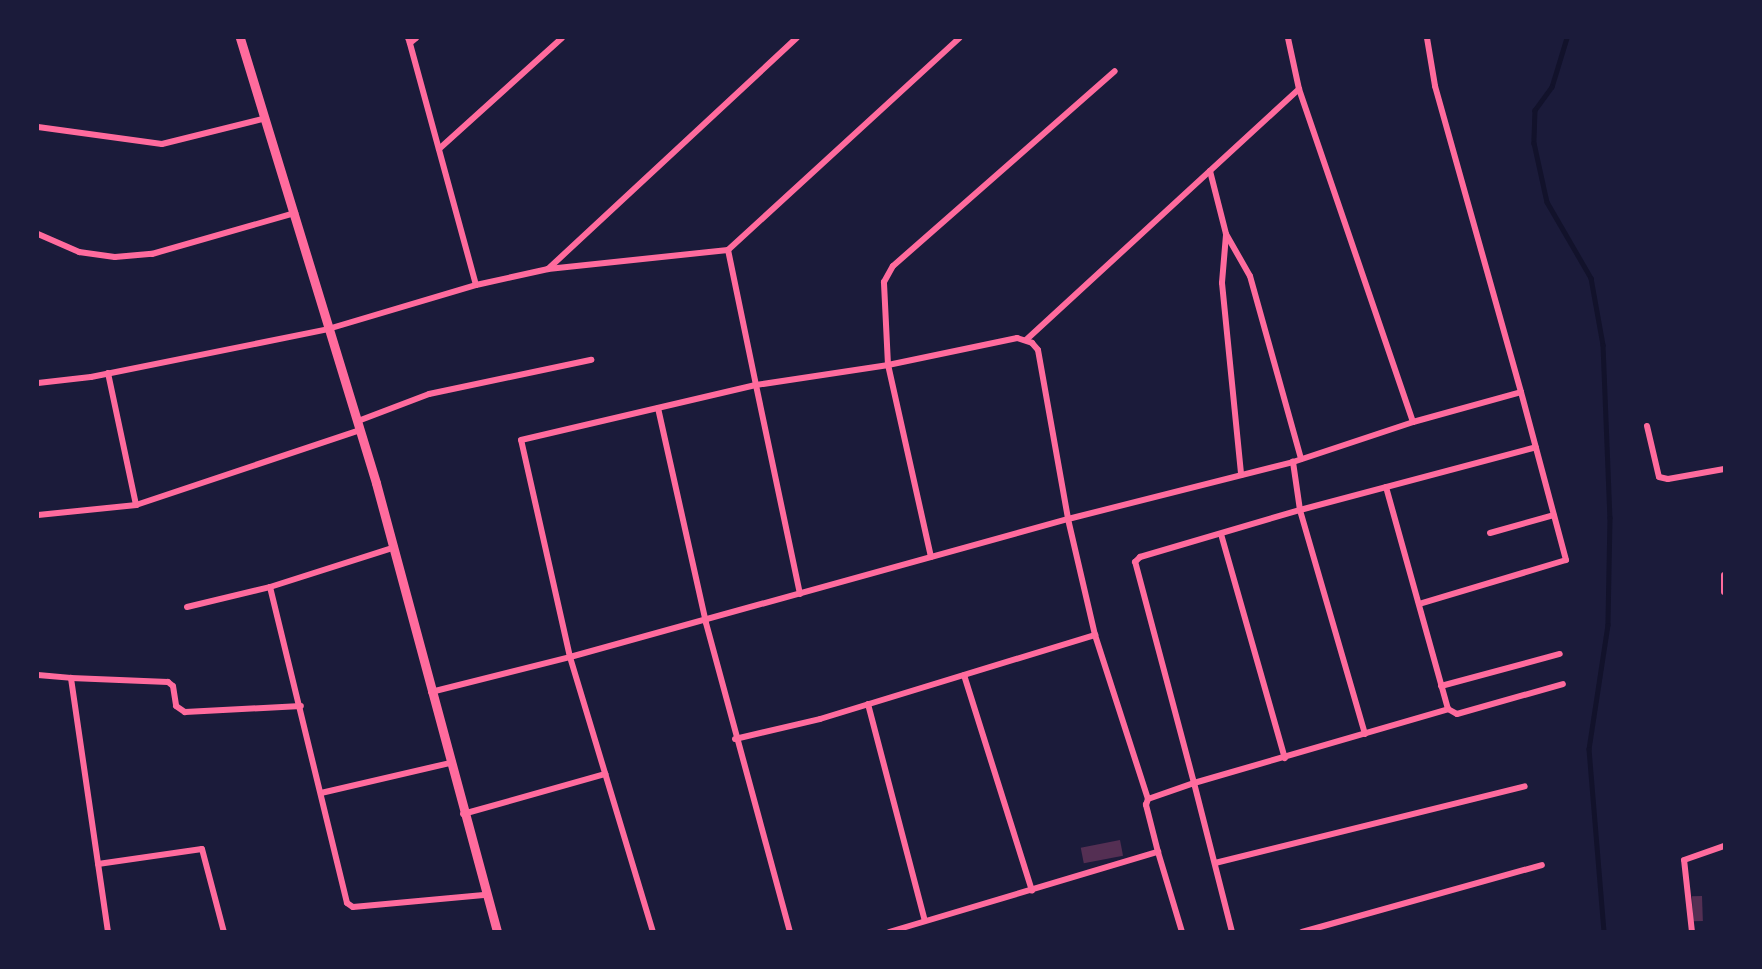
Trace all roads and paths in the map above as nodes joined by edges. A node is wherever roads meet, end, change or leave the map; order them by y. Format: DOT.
graph roads {
  1 [pos="240,38"];
  2 [pos="416,38"];
  3 [pos="562,38"];
  4 [pos="797,38"];
  5 [pos="959,38"];
  6 [pos="1288,38"];
  7 [pos="1427,38"];
  8 [pos="409,40"];
  9 [pos="1115,71"];
  10 [pos="1299,89"];
  11 [pos="266,118"];
  12 [pos="38,127"];
  13 [pos="439,149"];
  14 [pos="1210,171"];
  15 [pos="295,213"];
  16 [pos="38,234"];
  17 [pos="1226,234"];
  18 [pos="728,250"];
  19 [pos="548,269"];
  20 [pos="476,285"];
  21 [pos="328,329"];
  22 [pos="1026,340"];
  23 [pos="591,360"];
  24 [pos="888,365"];
  25 [pos="108,373"];
  26 [pos="38,382"];
  27 [pos="756,384"];
  28 [pos="1521,392"];
  29 [pos="658,408"];
  30 [pos="1413,422"];
  31 [pos="359,425"];
  32 [pos="1647,426"];
  33 [pos="1536,447"];
  34 [pos="1301,459"];
  35 [pos="1293,462"];
  36 [pos="1725,469"];
  37 [pos="1240,475"];
  38 [pos="1386,488"];
  39 [pos="136,505"];
  40 [pos="1300,510"];
  41 [pos="38,515"];
  42 [pos="1554,515"];
  43 [pos="1068,519"];
  44 [pos="1490,533"];
  45 [pos="1221,534"];
  46 [pos="392,548"];
  47 [pos="931,557"];
  48 [pos="1725,575"];
  49 [pos="270,587"];
  50 [pos="1725,592"];
  51 [pos="800,594"];
  52 [pos="1419,604"];
  53 [pos="187,607"];
  54 [pos="706,623"];
  55 [pos="1095,635"];
  56 [pos="1560,654"];
  57 [pos="570,657"];
  58 [pos="38,675"];
  59 [pos="964,675"];
  60 [pos="71,678"];
  61 [pos="1563,684"];
  62 [pos="1441,686"];
  63 [pos="430,692"];
  64 [pos="868,704"];
  65 [pos="301,706"];
  66 [pos="1448,709"];
  67 [pos="1365,734"];
  68 [pos="735,739"];
  69 [pos="1285,758"];
  70 [pos="450,763"];
  71 [pos="605,774"];
  72 [pos="1194,783"];
  73 [pos="1526,786"];
  74 [pos="321,793"];
  75 [pos="1148,799"];
  76 [pos="463,814"];
  77 [pos="1725,846"];
  78 [pos="1158,852"];
  79 [pos="1215,863"];
  80 [pos="98,864"];
  81 [pos="1542,865"];
  82 [pos="1032,891"];
  83 [pos="486,894"];
  84 [pos="925,921"];
  85 [pos="108,932"];
  86 [pos="224,932"];
  87 [pos="497,932"];
  88 [pos="653,932"];
  89 [pos="790,932"];
  90 [pos="889,932"];
  91 [pos="1182,932"];
  92 [pos="1232,932"];
  93 [pos="1302,932"];
  94 [pos="1692,932"];
  1 -- 11 [label="street"];
  2 -- 8 [label="street"];
  3 -- 13 [label="street"];
  4 -- 19 [label="street"];
  5 -- 18 [label="street"];
  6 -- 10 [label="street"];
  7 -- 28 [label="street"];
  8 -- 13 [label="street"];
  9 -- 24 [label="street"];
  10 -- 14 [label="street"];
  10 -- 30 [label="street"];
  11 -- 12 [label="street"];
  11 -- 15 [label="street"];
  13 -- 20 [label="street"];
  14 -- 17 [label="street"];
  14 -- 22 [label="street"];
  15 -- 16 [label="street"];
  15 -- 21 [label="street"];
  17 -- 34 [label="street"];
  17 -- 37 [label="street"];
  18 -- 19 [label="street"];
  18 -- 27 [label="street"];
  19 -- 20 [label="street"];
  20 -- 21 [label="street"];
  21 -- 25 [label="street"];
  21 -- 31 [label="street"];
  22 -- 24 [label="street"];
  22 -- 43 [label="street"];
  23 -- 31 [label="street"];
  24 -- 27 [label="street"];
  24 -- 47 [label="street"];
  25 -- 26 [label="street"];
  25 -- 39 [label="street"];
  27 -- 29 [label="street"];
  27 -- 51 [label="street"];
  28 -- 30 [label="street"];
  28 -- 33 [label="street"];
  29 -- 54 [label="street"];
  29 -- 57 [label="street"];
  30 -- 34 [label="street"];
  31 -- 39 [label="street"];
  31 -- 46 [label="street"];
  32 -- 36 [label="street"];
  33 -- 38 [label="street"];
  33 -- 42 [label="street"];
  34 -- 35 [label="street"];
  35 -- 37 [label="street"];
  35 -- 40 [label="street"];
  37 -- 43 [label="street"];
  38 -- 40 [label="street"];
  38 -- 52 [label="street"];
  39 -- 41 [label="street"];
  40 -- 45 [label="street"];
  40 -- 67 [label="street"];
  42 -- 44 [label="street"];
  42 -- 52 [label="street"];
  43 -- 47 [label="street"];
  43 -- 55 [label="street"];
  45 -- 69 [label="street"];
  45 -- 72 [label="street"];
  46 -- 49 [label="street"];
  46 -- 63 [label="street"];
  47 -- 51 [label="street"];
  48 -- 50 [label="street"];
  49 -- 53 [label="street"];
  49 -- 65 [label="street"];
  51 -- 54 [label="street"];
  52 -- 62 [label="street"];
  54 -- 57 [label="street"];
  54 -- 68 [label="street"];
  55 -- 59 [label="street"];
  55 -- 75 [label="street"];
  56 -- 62 [label="street"];
  57 -- 63 [label="street"];
  57 -- 71 [label="street"];
  58 -- 60 [label="street"];
  59 -- 64 [label="street"];
  59 -- 82 [label="street"];
  60 -- 65 [label="street"];
  60 -- 80 [label="street"];
  61 -- 66 [label="street"];
  62 -- 66 [label="street"];
  63 -- 70 [label="street"];
  64 -- 68 [label="street"];
  64 -- 84 [label="street"];
  65 -- 74 [label="street"];
  66 -- 67 [label="street"];
  67 -- 69 [label="street"];
  68 -- 89 [label="street"];
  69 -- 72 [label="street"];
  70 -- 74 [label="street"];
  70 -- 76 [label="street"];
  71 -- 76 [label="street"];
  71 -- 88 [label="street"];
  72 -- 75 [label="street"];
  72 -- 79 [label="street"];
  73 -- 79 [label="street"];
  74 -- 83 [label="street"];
  75 -- 78 [label="street"];
  76 -- 83 [label="street"];
  77 -- 94 [label="street"];
  78 -- 82 [label="street"];
  78 -- 91 [label="street"];
  79 -- 92 [label="street"];
  80 -- 85 [label="street"];
  80 -- 86 [label="street"];
  81 -- 93 [label="street"];
  82 -- 84 [label="street"];
  83 -- 87 [label="street"];
  84 -- 90 [label="street"];
}
